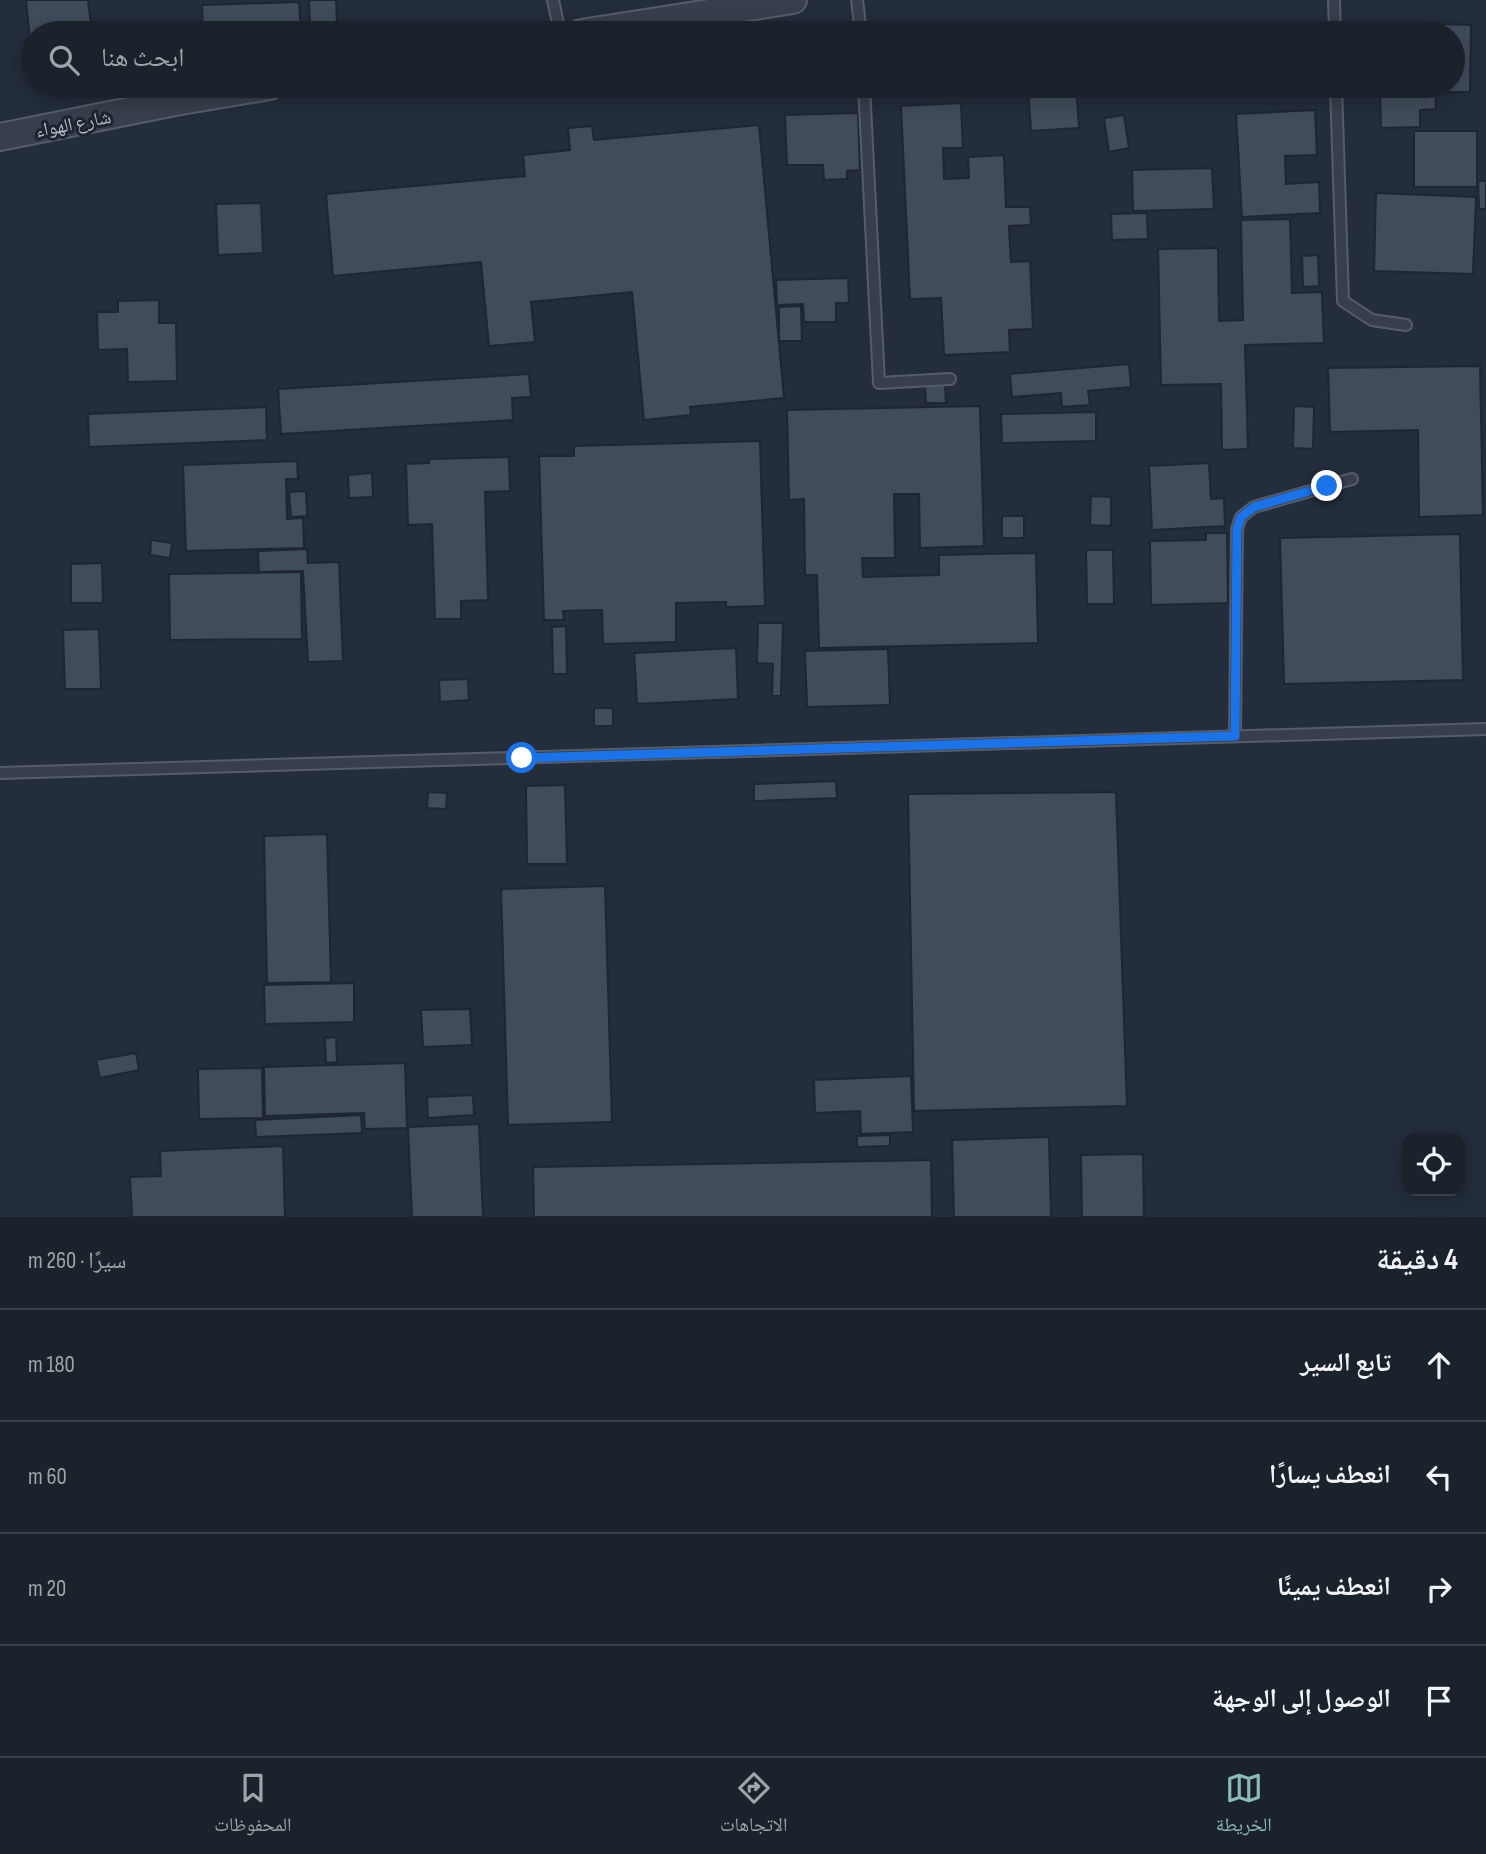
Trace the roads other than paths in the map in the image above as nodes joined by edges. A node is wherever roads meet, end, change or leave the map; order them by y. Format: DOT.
graph roads {
  1 [pos="554,0"];
  2 [pos="793,0"];
  3 [pos="857,0"];
  4 [pos="1334,0"];
  5 [pos="558,21"];
  6 [pos="658,21"];
  7 [pos="860,21"];
  8 [pos="1335,21"];
  9 [pos="200,98"];
  10 [pos="865,98"];
  11 [pos="1336,98"];
  12 [pos="0,137"];
  13 [pos="1406,325"];
  14 [pos="950,379"];
  15 [pos="1352,479"];
  16 [pos="1486,729"];
  17 [pos="1235,736"];
  18 [pos="0,774"];
  1 -- 5 [label="lane"];
  2 -- 6 [label="street"];
  3 -- 7 [label="lane"];
  4 -- 8 [label="lane"];
  9 -- 12 [label="street, شارع الهواء"];
  10 -- 14 [label="lane"];
  11 -- 13 [label="lane"];
  15 -- 17 [label="lane"];
  16 -- 17 [label="lane"];
  17 -- 18 [label="lane"];
}
